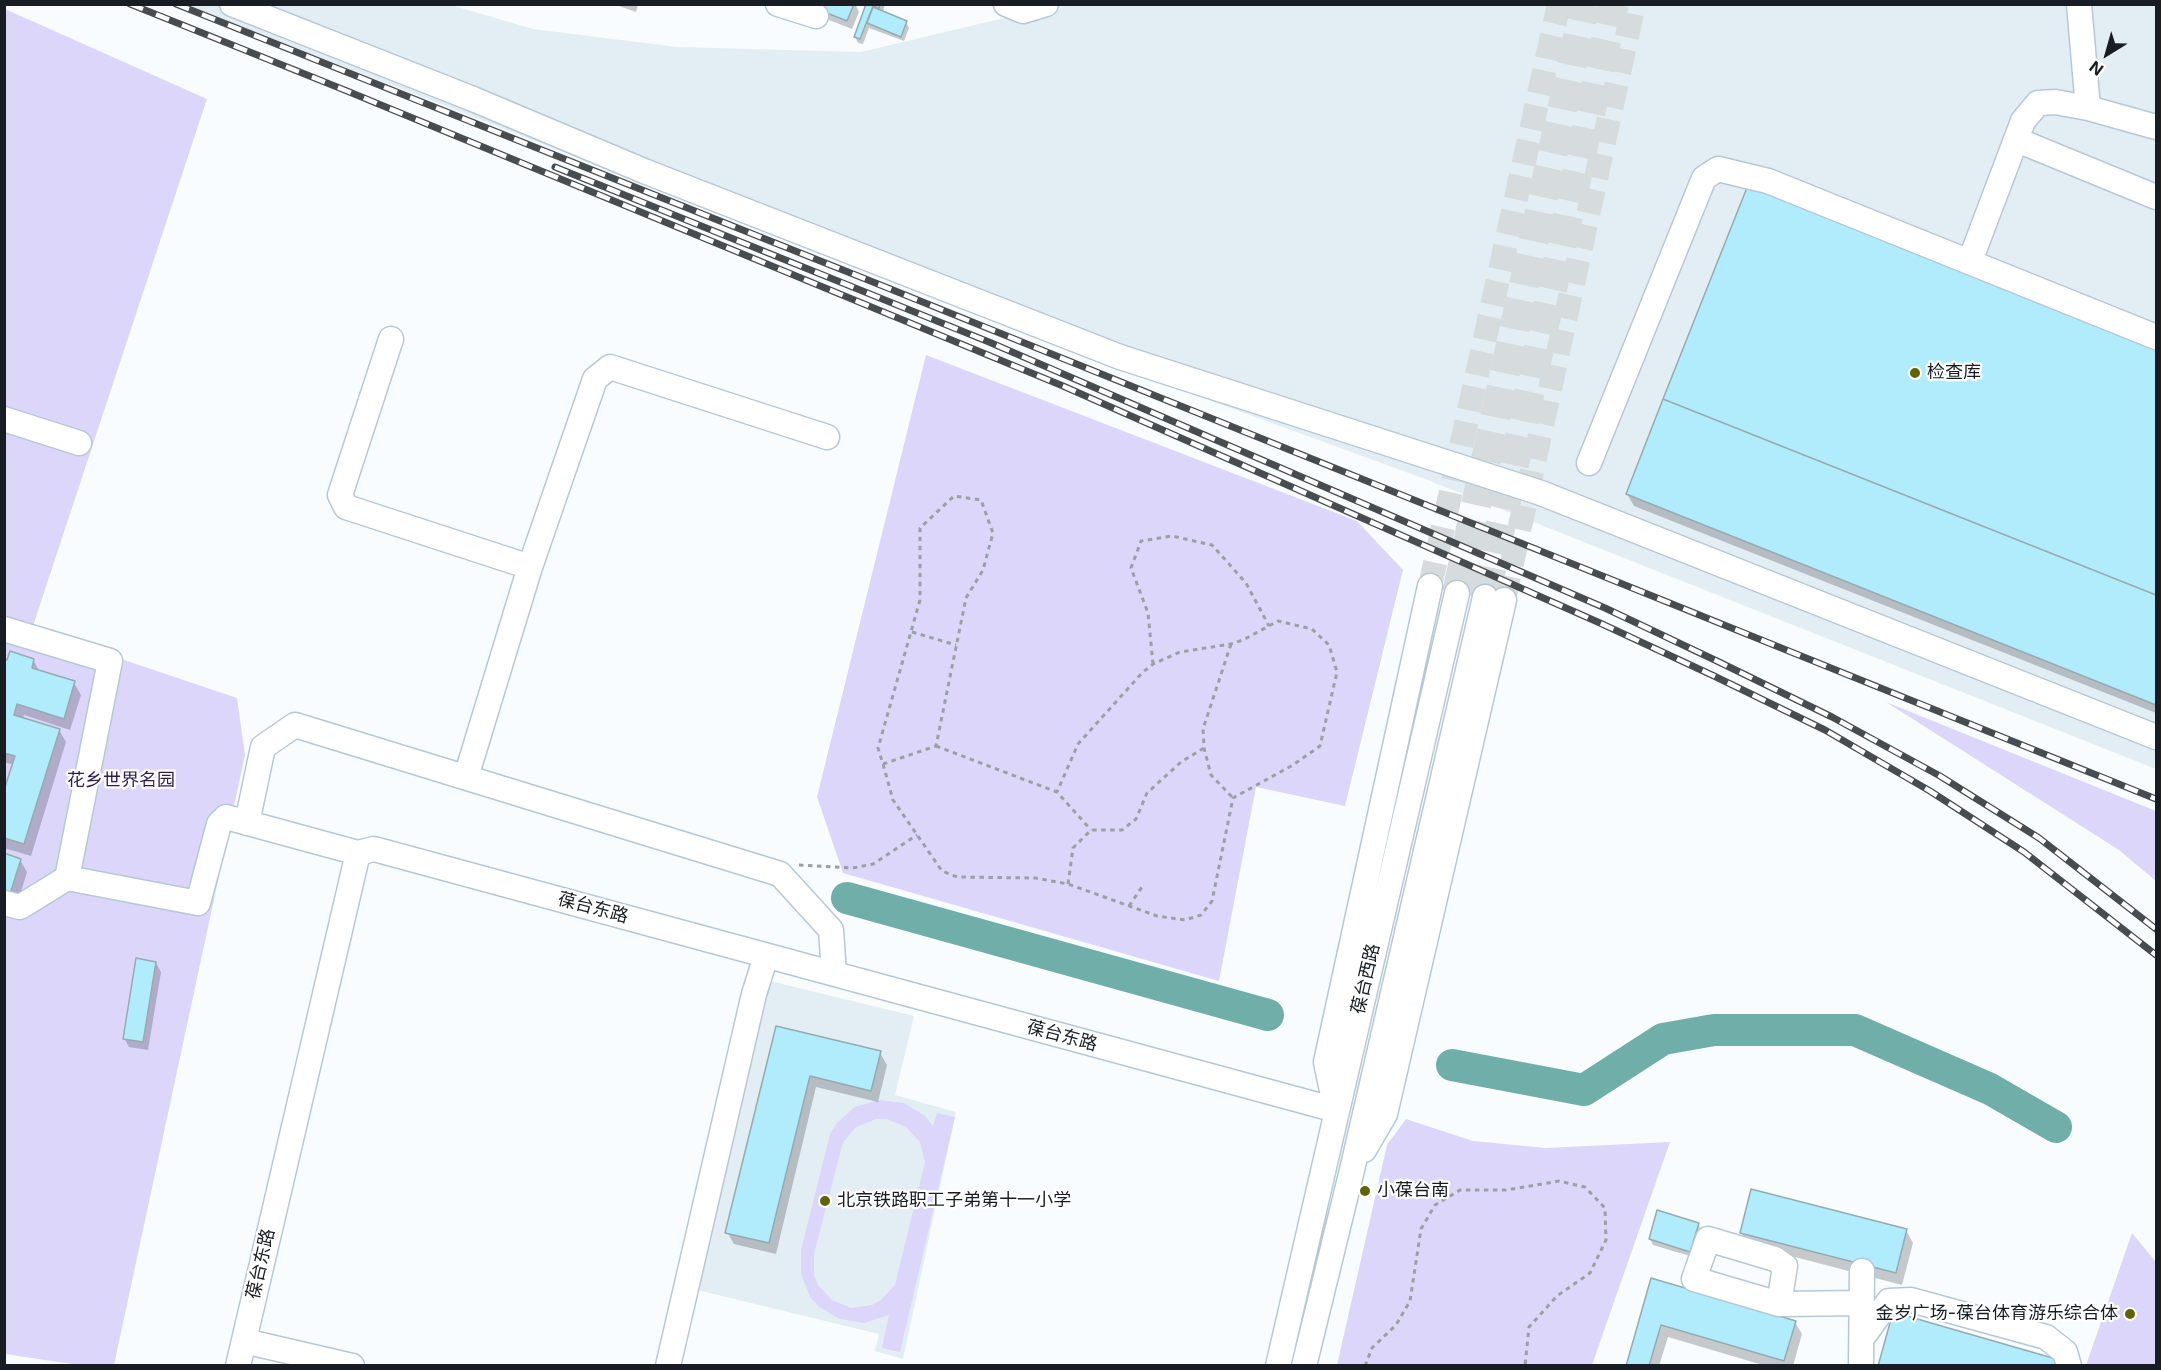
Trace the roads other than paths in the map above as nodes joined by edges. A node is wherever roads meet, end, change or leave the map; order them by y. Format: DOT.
graph roads {
  1 [pos="232,4"];
  2 [pos="778,4"];
  3 [pos="1006,4"];
  4 [pos="1046,4"];
  5 [pos="2079,4"];
  6 [pos="816,16"];
  7 [pos="2088,108"];
  8 [pos="2157,127"];
  9 [pos="2017,140"];
  10 [pos="2157,197"];
  11 [pos="1970,261"];
  12 [pos="2157,337"];
  13 [pos="391,339"];
  14 [pos="4,419"];
  15 [pos="827,437"];
  16 [pos="79,443"];
  17 [pos="1589,463"];
  18 [pos="530,567"];
  19 [pos="1430,586"];
  20 [pos="1457,593"];
  21 [pos="1494,598"];
  22 [pos="4,629"];
  23 [pos="2157,737"];
  24 [pos="465,777"];
  25 [pos="247,823"];
  26 [pos="357,853"];
  27 [pos="67,878"];
  28 [pos="4,903"];
  29 [pos="766,956"];
  30 [pos="834,974"];
  31 [pos="1336,1110"];
  32 [pos="1862,1271"];
  33 [pos="1862,1303"];
  34 [pos="1779,1304"];
  35 [pos="1862,1338"];
  36 [pos="244,1341"];
  37 [pos="238,1365"];
  38 [pos="352,1365"];
  39 [pos="668,1365"];
  40 [pos="1278,1365"];
  41 [pos="1304,1365"];
  42 [pos="1861,1365"];
  43 [pos="2069,1365"];
  1 -- 23 [label="street"];
  2 -- 6 [label="street"];
  3 -- 4 [label="street"];
  5 -- 7 [label="street"];
  7 -- 8 [label="street"];
  7 -- 9 [label="street"];
  9 -- 10 [label="street"];
  9 -- 11 [label="street"];
  11 -- 12 [label="street"];
  11 -- 17 [label="street"];
  13 -- 18 [label="street"];
  14 -- 16 [label="street"];
  15 -- 18 [label="street"];
  18 -- 24 [label="street"];
  19 -- 31 [label="street"];
  20 -- 31 [label="street, 葆台西路"];
  21 -- 41 [label="street, 葆台西路"];
  22 -- 27 [label="street"];
  24 -- 25 [label="street"];
  24 -- 30 [label="street"];
  25 -- 26 [label="street"];
  25 -- 27 [label="street"];
  26 -- 29 [label="street, 葆台东路"];
  26 -- 36 [label="street, 葆台东路"];
  27 -- 28 [label="street"];
  29 -- 30 [label="street, 葆台东路"];
  29 -- 39 [label="street"];
  30 -- 31 [label="street, 葆台东路"];
  31 -- 40 [label="street, 葆台西路"];
  32 -- 33 [label="street"];
  33 -- 34 [label="street"];
  33 -- 35 [label="street"];
  35 -- 42 [label="street"];
  35 -- 43 [label="street"];
  36 -- 37 [label="street, 葆台东路"];
  36 -- 38 [label="street"];
}
